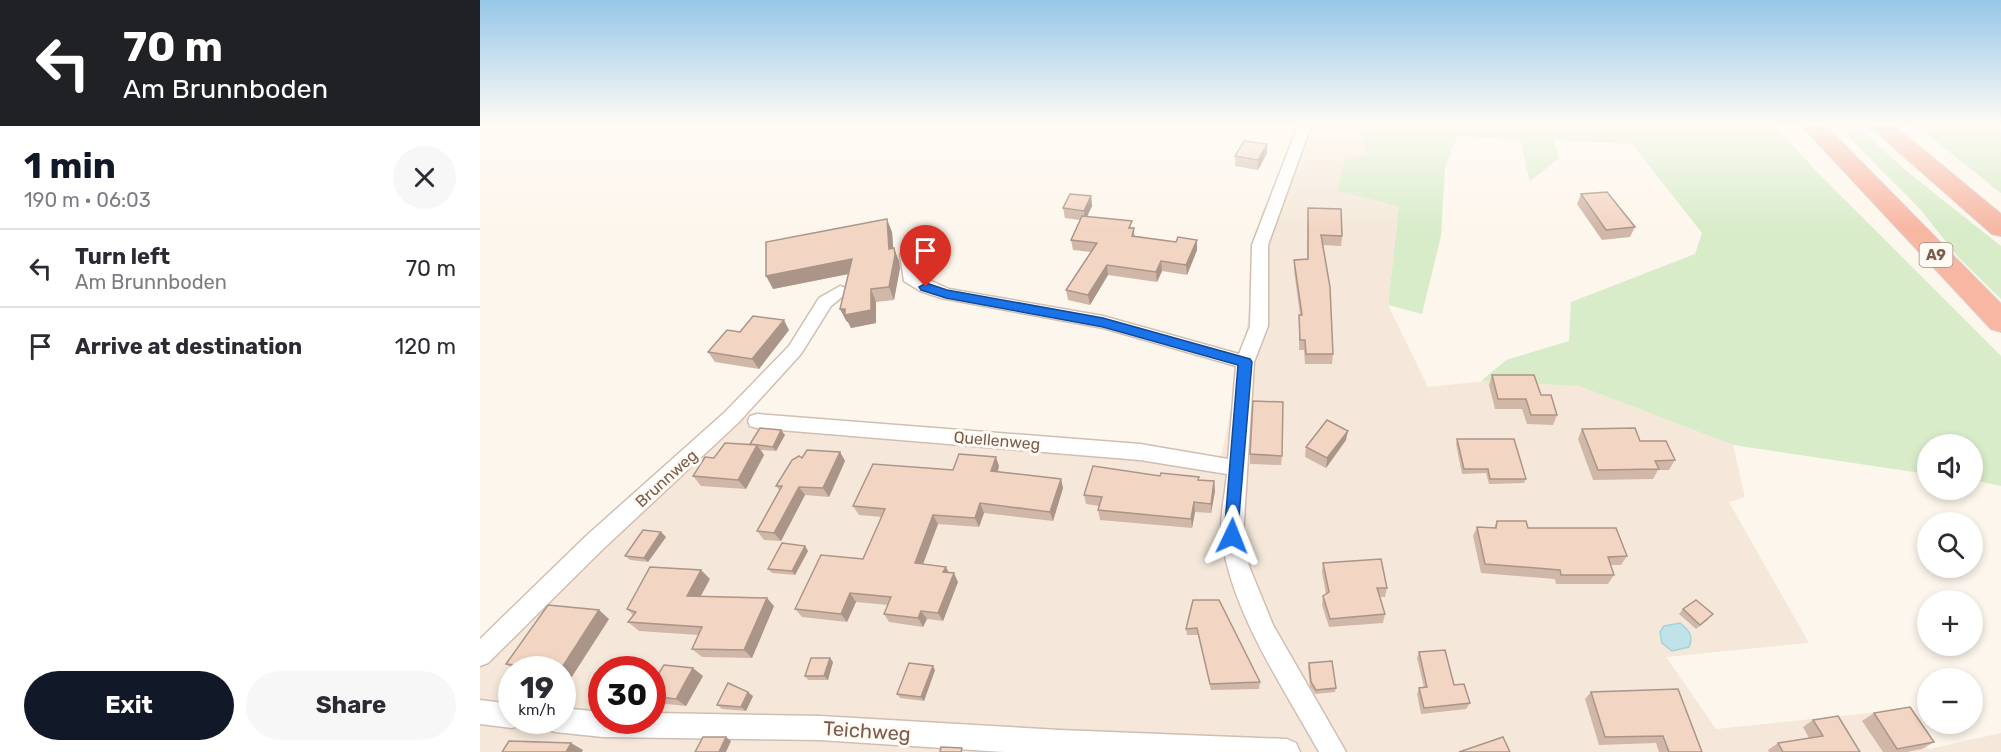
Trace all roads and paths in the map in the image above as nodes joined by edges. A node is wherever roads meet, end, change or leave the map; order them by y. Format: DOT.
graph roads {
  1 [pos="1293,158"];
  2 [pos="1844,158"];
  3 [pos="1918,158"];
  4 [pos="2001,228"];
  5 [pos="908,255"];
  6 [pos="840,292"];
  7 [pos="2001,322"];
  8 [pos="1245,362"];
  9 [pos="757,421"];
  10 [pos="1236,468"];
  11 [pos="480,655"];
  12 [pos="480,712"];
  13 [pos="498,714"];
  14 [pos="576,722"];
  15 [pos="1287,752"];
  16 [pos="1333,752"];
  1 -- 8 [label="street"];
  2 -- 7 [label="highway, A9"];
  3 -- 4 [label="highway"];
  5 -- 8 [label="street"];
  6 -- 11 [label="street, Brunnweg"];
  8 -- 10 [label="street"];
  9 -- 10 [label="street, Quellenweg"];
  10 -- 16 [label="street"];
  12 -- 13 [label="street"];
  14 -- 15 [label="street, Teichweg"];
}
